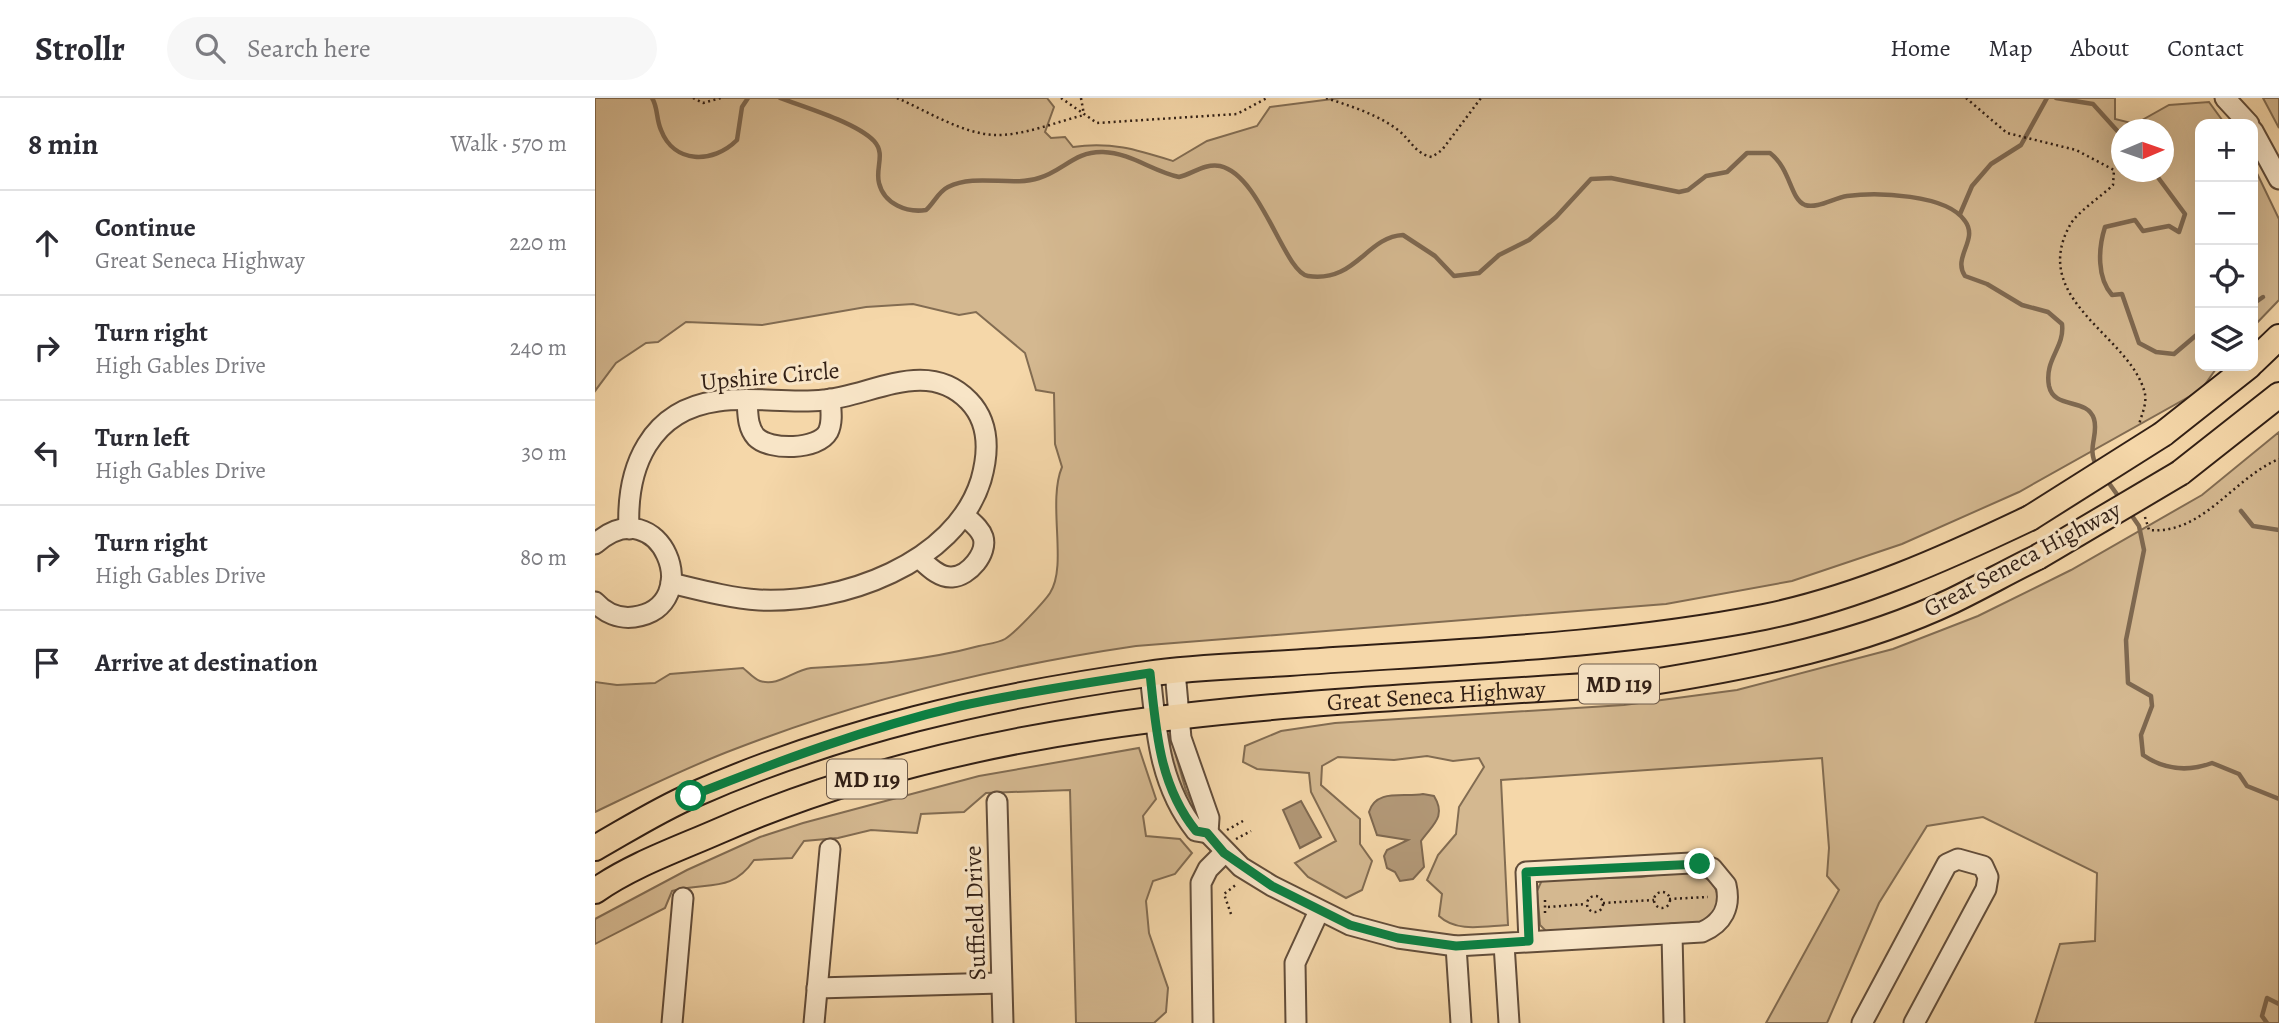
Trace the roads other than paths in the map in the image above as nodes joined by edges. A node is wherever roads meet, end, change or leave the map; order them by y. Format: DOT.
graph roads {
  1 [pos="2225,98"];
  2 [pos="2244,119"];
  3 [pos="2258,140"];
  4 [pos="2279,179"];
  5 [pos="2279,337"];
  6 [pos="2258,357"];
  7 [pos="2243,371"];
  8 [pos="2279,395"];
  9 [pos="830,399"];
  10 [pos="747,400"];
  11 [pos="965,516"];
  12 [pos="629,529"];
  13 [pos="595,544"];
  14 [pos="919,558"];
  15 [pos="671,583"];
  16 [pos="595,602"];
  17 [pos="1175,671"];
  18 [pos="1150,673"];
  19 [pos="1180,715"];
  20 [pos="1154,717"];
  21 [pos="997,802"];
  22 [pos="1207,833"];
  23 [pos="1230,846"];
  24 [pos="595,848"];
  25 [pos="831,849"];
  26 [pos="595,891"];
  27 [pos="683,898"];
  28 [pos="1319,911"];
  29 [pos="1672,934"];
  30 [pos="1529,941"];
  31 [pos="1504,944"];
  32 [pos="1456,946"];
  33 [pos="1002,983"];
  34 [pos="817,988"];
  35 [pos="672,1023"];
  36 [pos="814,1023"];
  37 [pos="1003,1023"];
  38 [pos="1203,1023"];
  39 [pos="1296,1023"];
  40 [pos="1461,1023"];
  41 [pos="1509,1023"];
  42 [pos="1674,1023"];
  43 [pos="1862,1023"];
  44 [pos="1914,1023"];
  1 -- 2 [label="street"];
  3 -- 4 [label="street"];
  5 -- 6 [label="main road"];
  7 -- 17 [label="main road, Great Seneca Highway / MD 119, bridge"];
  8 -- 19 [label="main road, Great Seneca Highway / MD 119, bridge"];
  9 -- 10 [label="street, Upshire Circle"];
  9 -- 10 [label="street"];
  9 -- 11 [label="street, Upshire Circle"];
  10 -- 12 [label="street, Upshire Circle"];
  11 -- 14 [label="street, Upshire Circle"];
  11 -- 14 [label="street"];
  12 -- 13 [label="street"];
  12 -- 15 [label="street"];
  14 -- 15 [label="street, Upshire Circle"];
  15 -- 16 [label="street"];
  17 -- 18 [label="main road, Great Seneca Highway / MD 119"];
  17 -- 19 [label="street"];
  18 -- 20 [label="street"];
  18 -- 24 [label="main road, Great Seneca Highway / MD 119"];
  19 -- 20 [label="main road, Great Seneca Highway / MD 119"];
  19 -- 22 [label="street"];
  20 -- 22 [label="street"];
  20 -- 26 [label="main road, Great Seneca Highway / MD 119"];
  21 -- 33 [label="street, Suffield Drive"];
  22 -- 23 [label="street"];
  23 -- 28 [label="street"];
  23 -- 38 [label="street"];
  25 -- 34 [label="street"];
  27 -- 35 [label="street"];
  28 -- 32 [label="street"];
  28 -- 39 [label="street"];
  29 -- 30 [label="street"];
  29 -- 30 [label="street"];
  29 -- 42 [label="street"];
  30 -- 31 [label="street"];
  31 -- 32 [label="street"];
  31 -- 41 [label="street"];
  32 -- 40 [label="street"];
  33 -- 34 [label="street"];
  33 -- 37 [label="street, Suffield Drive"];
  34 -- 36 [label="street"];
  43 -- 44 [label="street"];
}
